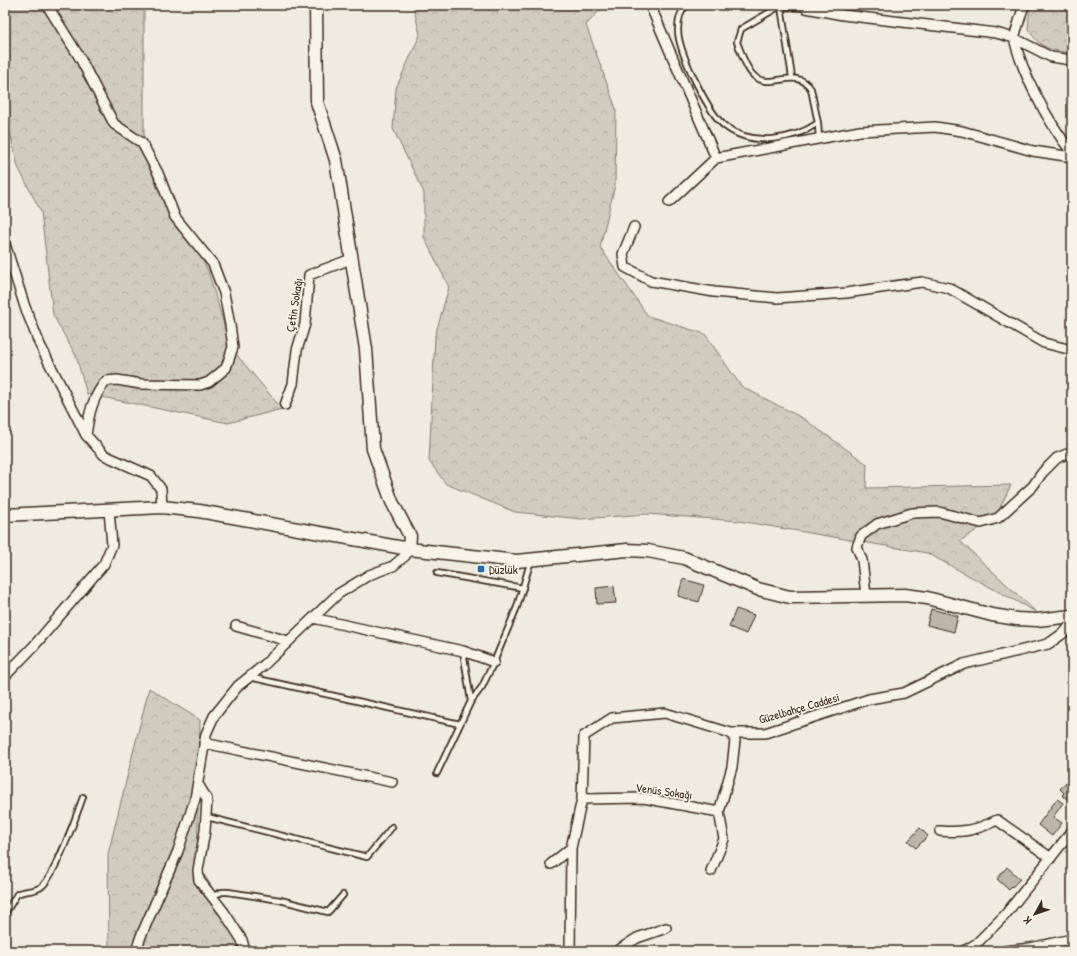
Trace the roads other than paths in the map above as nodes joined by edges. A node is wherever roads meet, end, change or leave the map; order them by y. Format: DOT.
graph roads {
  1 [pos="47,5"];
  2 [pos="316,5"];
  3 [pos="650,5"];
  4 [pos="687,5"];
  5 [pos="1024,5"];
  6 [pos="773,7"];
  7 [pos="781,7"];
  8 [pos="806,8"];
  9 [pos="1014,38"];
  10 [pos="1072,60"];
  11 [pos="792,77"];
  12 [pos="818,123"];
  13 [pos="819,140"];
  14 [pos="1072,153"];
  15 [pos="1072,157"];
  16 [pos="716,158"];
  17 [pos="669,202"];
  18 [pos="634,227"];
  19 [pos="5,244"];
  20 [pos="351,259"];
  21 [pos="1072,350"];
  22 [pos="285,405"];
  23 [pos="86,435"];
  24 [pos="1072,452"];
  25 [pos="162,507"];
  26 [pos="109,510"];
  27 [pos="5,515"];
  28 [pos="409,549"];
  29 [pos="532,560"];
  30 [pos="436,573"];
  31 [pos="523,588"];
  32 [pos="866,595"];
  33 [pos="1072,616"];
  34 [pos="313,618"];
  35 [pos="1072,622"];
  36 [pos="236,626"];
  37 [pos="288,641"];
  38 [pos="463,651"];
  39 [pos="494,662"];
  40 [pos="5,676"];
  41 [pos="249,677"];
  42 [pos="471,701"];
  43 [pos="460,724"];
  44 [pos="731,733"];
  45 [pos="204,743"];
  46 [pos="437,773"];
  47 [pos="392,782"];
  48 [pos="198,784"];
  49 [pos="83,797"];
  50 [pos="582,799"];
  51 [pos="719,812"];
  52 [pos="207,817"];
  53 [pos="392,827"];
  54 [pos="940,831"];
  55 [pos="1072,831"];
  56 [pos="571,848"];
  57 [pos="1051,858"];
  58 [pos="551,864"];
  59 [pos="711,871"];
  60 [pos="343,895"];
  61 [pos="213,896"];
  62 [pos="5,914"];
  63 [pos="666,928"];
  64 [pos="1072,939"];
  65 [pos="974,947"];
  66 [pos="136,951"];
  67 [pos="245,951"];
  68 [pos="570,951"];
  69 [pos="617,951"];
  70 [pos="964,951"];
  71 [pos="1005,951"];
  1 -- 23 [label="street"];
  2 -- 20 [label="street"];
  3 -- 16 [label="street"];
  4 -- 12 [label="lane"];
  5 -- 9 [label="street"];
  6 -- 7 [label="lane"];
  6 -- 11 [label="lane"];
  7 -- 8 [label="lane"];
  7 -- 11 [label="lane"];
  8 -- 9 [label="street"];
  9 -- 10 [label="street"];
  9 -- 14 [label="street"];
  11 -- 12 [label="lane"];
  12 -- 13 [label="lane"];
  13 -- 15 [label="street"];
  13 -- 16 [label="street"];
  16 -- 17 [label="street"];
  18 -- 21 [label="street"];
  19 -- 23 [label="street"];
  20 -- 22 [label="street, Çetin Sokağı"];
  20 -- 28 [label="street"];
  23 -- 25 [label="street"];
  24 -- 32 [label="street"];
  25 -- 26 [label="street"];
  25 -- 28 [label="street"];
  26 -- 27 [label="street"];
  26 -- 40 [label="street"];
  28 -- 29 [label="street"];
  28 -- 34 [label="street"];
  29 -- 31 [label="lane"];
  29 -- 32 [label="street"];
  30 -- 31 [label="lane"];
  31 -- 39 [label="lane"];
  32 -- 33 [label="street"];
  34 -- 37 [label="street"];
  34 -- 38 [label="street"];
  35 -- 44 [label="street, Güzelbahçe Caddesi"];
  36 -- 37 [label="street"];
  37 -- 41 [label="street"];
  38 -- 39 [label="street"];
  38 -- 42 [label="lane"];
  39 -- 42 [label="lane"];
  41 -- 43 [label="lane"];
  41 -- 45 [label="street"];
  42 -- 43 [label="lane"];
  43 -- 46 [label="lane"];
  44 -- 50 [label="street, Güzelbahçe Caddesi"];
  44 -- 51 [label="street"];
  45 -- 47 [label="street"];
  45 -- 48 [label="street"];
  48 -- 52 [label="street"];
  48 -- 66 [label="street"];
  49 -- 62 [label="lane"];
  50 -- 51 [label="street, Venüs Sokağı"];
  50 -- 56 [label="street"];
  51 -- 59 [label="street"];
  52 -- 53 [label="lane"];
  52 -- 61 [label="street"];
  54 -- 57 [label="street"];
  55 -- 57 [label="street"];
  56 -- 58 [label="street"];
  56 -- 68 [label="street"];
  57 -- 65 [label="street"];
  60 -- 61 [label="lane"];
  61 -- 67 [label="street"];
  63 -- 69 [label="street"];
  64 -- 71 [label="street"];
  65 -- 70 [label="street"];
}
